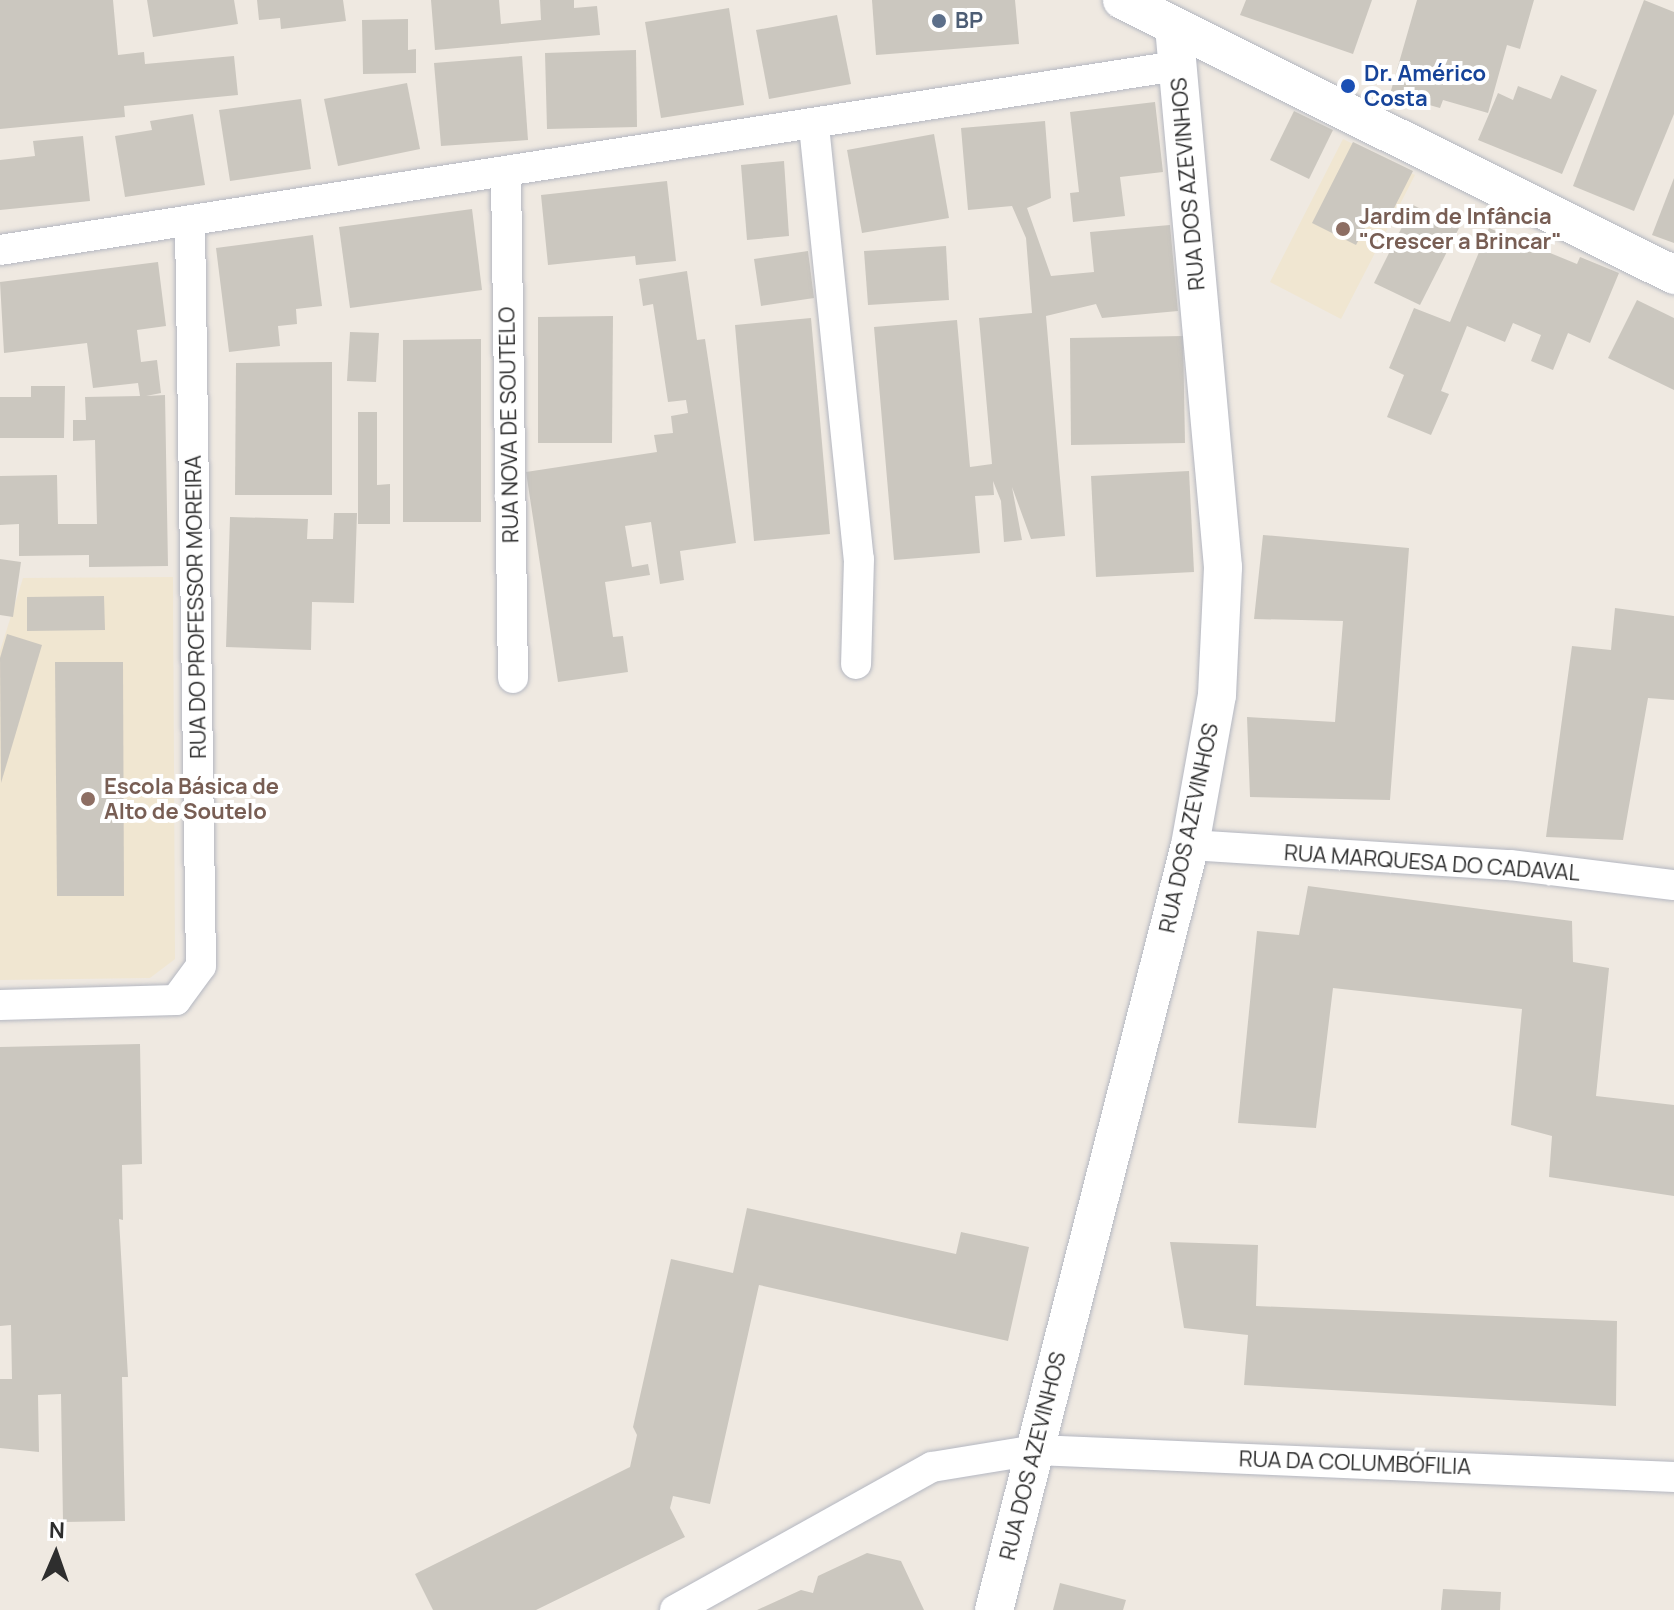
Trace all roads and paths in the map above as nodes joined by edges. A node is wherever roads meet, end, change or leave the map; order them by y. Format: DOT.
graph roads {
  1 [pos="1122,0"];
  2 [pos="1174,26"];
  3 [pos="1177,66"];
  4 [pos="814,126"];
  5 [pos="506,173"];
  6 [pos="190,222"];
  7 [pos="0,250"];
  8 [pos="1674,275"];
  9 [pos="856,664"];
  10 [pos="513,678"];
  11 [pos="1190,845"];
  12 [pos="1674,885"];
  13 [pos="0,1005"];
  14 [pos="1036,1450"];
  15 [pos="1674,1477"];
  16 [pos="675,1610"];
  17 [pos="994,1610"];
  1 -- 2 [label="street"];
  2 -- 3 [label="street, RUA DOS AZEVINHOS"];
  2 -- 8 [label="street"];
  3 -- 4 [label="street"];
  3 -- 11 [label="street, RUA DOS AZEVINHOS"];
  4 -- 5 [label="street"];
  4 -- 9 [label="street"];
  5 -- 6 [label="street"];
  5 -- 10 [label="street, RUA NOVA DE SOUTELO"];
  6 -- 7 [label="street"];
  6 -- 13 [label="street, RUA DO PROFESSOR MOREIRA"];
  11 -- 12 [label="street, RUA MARQUESA DO CADAVAL"];
  11 -- 14 [label="street, RUA DOS AZEVINHOS"];
  14 -- 15 [label="street, RUA DA COLUMBÓFILIA"];
  14 -- 16 [label="street, RUA DA COLUMBÓFILIA"];
  14 -- 17 [label="street, RUA DOS AZEVINHOS"];
}
